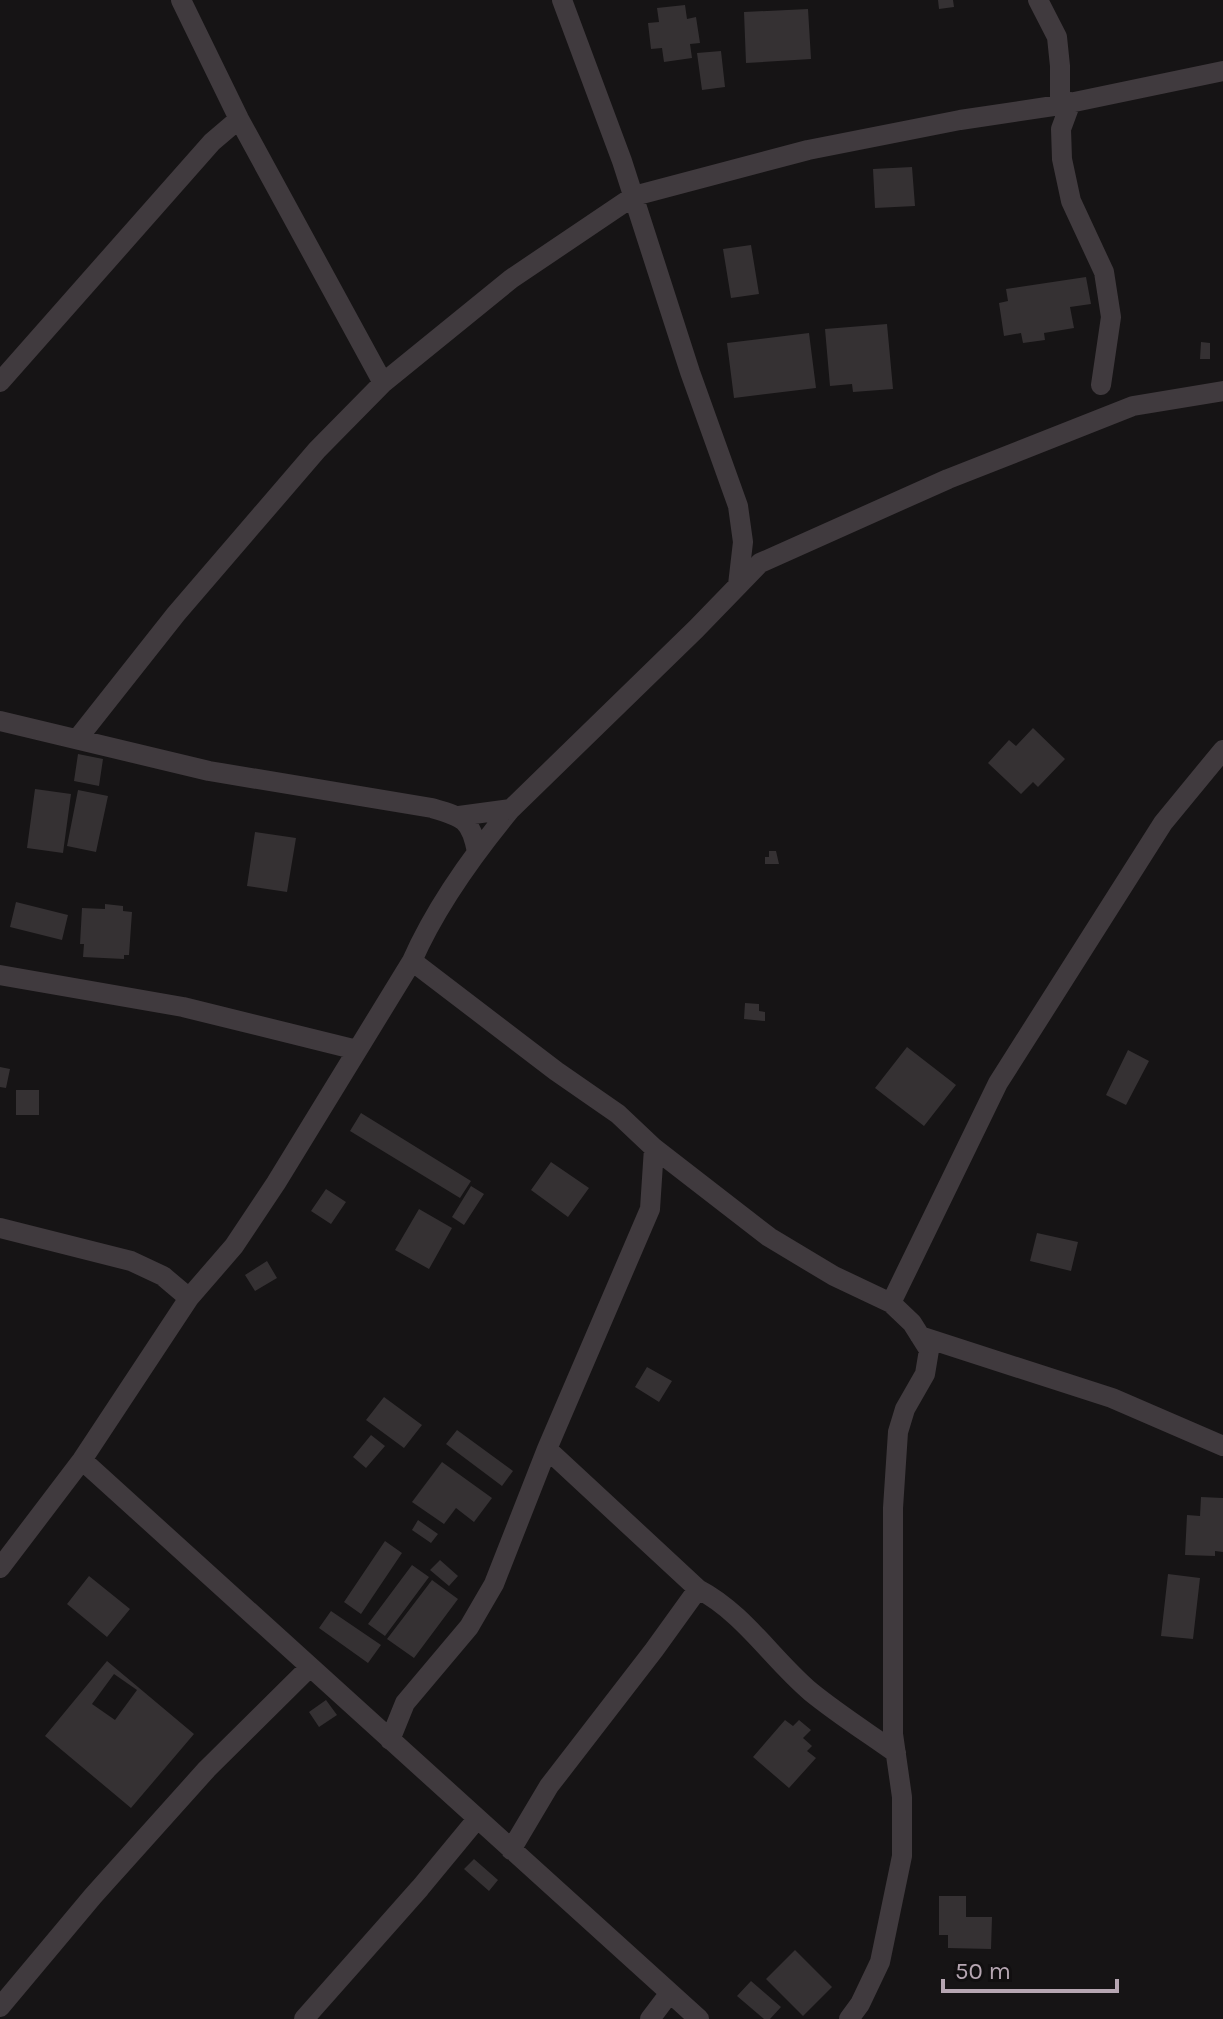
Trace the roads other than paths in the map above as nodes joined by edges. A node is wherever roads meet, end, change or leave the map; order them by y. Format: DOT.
graph roads {
  1 [pos="181,0"];
  2 [pos="562,0"];
  3 [pos="1038,0"];
  4 [pos="1223,71"];
  5 [pos="1065,103"];
  6 [pos="239,119"];
  7 [pos="634,196"];
  8 [pos="0,382"];
  9 [pos="383,383"];
  10 [pos="1101,385"];
  11 [pos="1223,391"];
  12 [pos="738,585"];
  13 [pos="0,721"];
  14 [pos="78,738"];
  15 [pos="1223,750"];
  16 [pos="511,809"];
  17 [pos="459,816"];
  18 [pos="477,852"];
  19 [pos="412,961"];
  20 [pos="0,975"];
  21 [pos="357,1050"];
  22 [pos="654,1148"];
  23 [pos="0,1228"];
  24 [pos="209,1275"];
  25 [pos="163,1276"];
  26 [pos="189,1298"];
  27 [pos="891,1303"];
  28 [pos="920,1336"];
  29 [pos="1223,1446"];
  30 [pos="547,1449"];
  31 [pos="82,1460"];
  32 [pos="0,1568"];
  33 [pos="698,1589"];
  34 [pos="310,1667"];
  35 [pos="390,1740"];
  36 [pos="896,1753"];
  37 [pos="477,1819"];
  38 [pos="511,1850"];
  39 [pos="669,1994"];
  40 [pos="0,2007"];
  41 [pos="304,2019"];
  42 [pos="650,2019"];
  43 [pos="699,2019"];
  44 [pos="849,2019"];
  1 -- 6 [label="street"];
  2 -- 7 [label="street"];
  3 -- 5 [label="street"];
  4 -- 5 [label="street"];
  5 -- 7 [label="street"];
  5 -- 10 [label="street"];
  6 -- 8 [label="street"];
  6 -- 9 [label="street"];
  7 -- 9 [label="street"];
  7 -- 12 [label="street"];
  9 -- 14 [label="street"];
  11 -- 12 [label="street"];
  12 -- 16 [label="street"];
  13 -- 14 [label="street"];
  14 -- 17 [label="street"];
  15 -- 27 [label="street"];
  16 -- 17 [label="street"];
  16 -- 18 [label="street"];
  17 -- 18 [label="street"];
  18 -- 19 [label="street"];
  19 -- 21 [label="street"];
  19 -- 22 [label="street"];
  20 -- 21 [label="street"];
  21 -- 24 [label="street"];
  22 -- 27 [label="street"];
  22 -- 30 [label="street"];
  23 -- 25 [label="street"];
  24 -- 25 [label="street"];
  24 -- 26 [label="street"];
  25 -- 26 [label="street"];
  26 -- 31 [label="street"];
  27 -- 28 [label="street"];
  28 -- 29 [label="street"];
  28 -- 36 [label="street"];
  30 -- 33 [label="street"];
  30 -- 35 [label="street"];
  31 -- 32 [label="street"];
  31 -- 34 [label="street"];
  33 -- 36 [label="street"];
  33 -- 38 [label="street"];
  34 -- 35 [label="street"];
  34 -- 40 [label="street"];
  35 -- 37 [label="street"];
  36 -- 44 [label="street"];
  37 -- 38 [label="street"];
  37 -- 41 [label="street"];
  38 -- 39 [label="street"];
  39 -- 42 [label="street"];
  39 -- 43 [label="street"];
}
